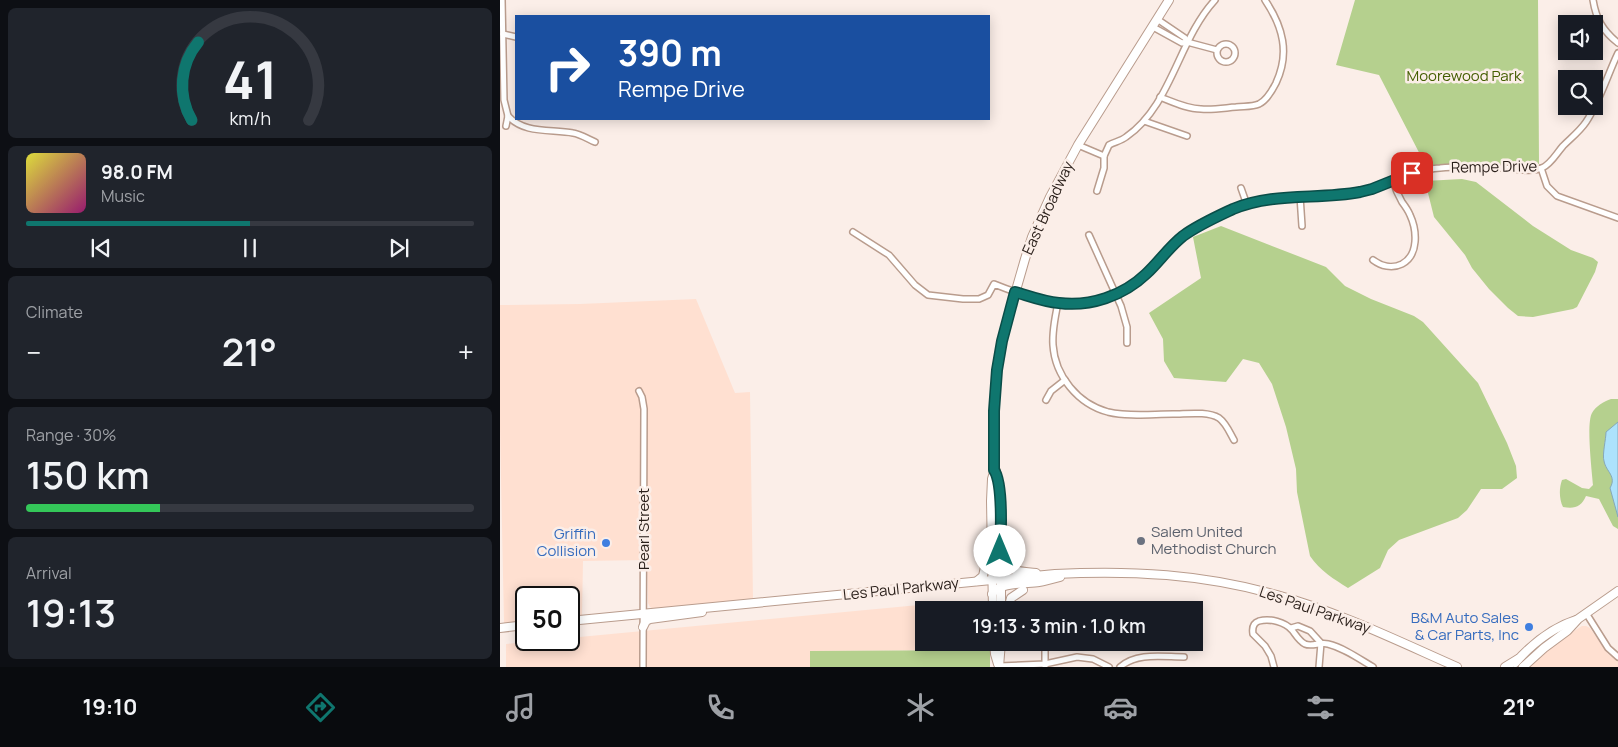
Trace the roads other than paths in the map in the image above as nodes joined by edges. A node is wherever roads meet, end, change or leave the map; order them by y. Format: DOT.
graph roads {
  1 [pos="502,0"];
  2 [pos="1169,0"];
  3 [pos="1215,0"];
  4 [pos="1265,0"];
  5 [pos="1593,0"];
  6 [pos="1155,23"];
  7 [pos="503,34"];
  8 [pos="515,37"];
  9 [pos="1187,42"];
  10 [pos="1618,43"];
  11 [pos="1217,50"];
  12 [pos="1618,53"];
  13 [pos="1160,97"];
  14 [pos="508,116"];
  15 [pos="1144,120"];
  16 [pos="506,126"];
  17 [pos="1187,136"];
  18 [pos="595,142"];
  19 [pos="1078,145"];
  20 [pos="1104,156"];
  21 [pos="1540,168"];
  22 [pos="1393,181"];
  23 [pos="1241,188"];
  24 [pos="1097,191"];
  25 [pos="1300,196"];
  26 [pos="1247,205"];
  27 [pos="1618,218"];
  28 [pos="1302,226"];
  29 [pos="853,232"];
  30 [pos="1088,236"];
  31 [pos="1373,260"];
  32 [pos="1015,292"];
  33 [pos="1116,294"];
  34 [pos="1058,303"];
  35 [pos="1127,343"];
  36 [pos="1065,380"];
  37 [pos="639,391"];
  38 [pos="1046,400"];
  39 [pos="1234,440"];
  40 [pos="994,470"];
  41 [pos="992,535"];
  42 [pos="1000,557"];
  43 [pos="1073,573"];
  44 [pos="1048,575"];
  45 [pos="974,582"];
  46 [pos="997,587"];
  47 [pos="1023,590"];
  48 [pos="1618,591"];
  49 [pos="995,601"];
  50 [pos="999,601"];
  51 [pos="1010,601"];
  52 [pos="726,606"];
  53 [pos="644,613"];
  54 [pos="1586,613"];
  55 [pos="1578,619"];
  56 [pos="580,620"];
  57 [pos="515,626"];
  58 [pos="643,627"];
  59 [pos="500,628"];
  60 [pos="1291,628"];
  61 [pos="1321,643"];
  62 [pos="1000,651"];
  63 [pos="1045,651"];
  64 [pos="1184,657"];
  65 [pos="1618,657"];
  66 [pos="1518,659"];
  67 [pos="999,666"];
  68 [pos="1045,666"];
  69 [pos="643,667"];
  70 [pos="1109,667"];
  71 [pos="1120,667"];
  72 [pos="1274,667"];
  73 [pos="1319,667"];
  74 [pos="1373,667"];
  75 [pos="1457,667"];
  76 [pos="1505,667"];
  77 [pos="1511,667"];
  78 [pos="1523,667"];
  1 -- 7 [label="street"];
  2 -- 6 [label="main road, East Broadway"];
  3 -- 9 [label="street"];
  4 -- 13 [label="street"];
  5 -- 10 [label="street"];
  6 -- 9 [label="street"];
  6 -- 19 [label="main road, East Broadway"];
  7 -- 8 [label="street"];
  7 -- 14 [label="street"];
  9 -- 11 [label="street"];
  9 -- 13 [label="street"];
  12 -- 21 [label="street, Rempe Drive"];
  13 -- 15 [label="street"];
  14 -- 16 [label="street"];
  14 -- 18 [label="street"];
  15 -- 17 [label="street"];
  15 -- 20 [label="street"];
  19 -- 20 [label="street"];
  19 -- 32 [label="main road, East Broadway"];
  20 -- 24 [label="street"];
  21 -- 22 [label="street, Rempe Drive"];
  21 -- 27 [label="street"];
  22 -- 25 [label="street, Rempe Drive"];
  22 -- 31 [label="street"];
  23 -- 26 [label="street"];
  25 -- 26 [label="street, Rempe Drive"];
  25 -- 28 [label="street"];
  26 -- 33 [label="street, Rempe Drive"];
  29 -- 32 [label="street, Rempe Drive"];
  30 -- 33 [label="street"];
  32 -- 34 [label="street, Rempe Drive"];
  32 -- 40 [label="main road, East Broadway"];
  33 -- 34 [label="street, Rempe Drive"];
  33 -- 35 [label="street"];
  34 -- 36 [label="street"];
  36 -- 38 [label="street"];
  36 -- 39 [label="street"];
  37 -- 53 [label="street, Pearl Street"];
  40 -- 41 [label="main road, East Broadway"];
  40 -- 42 [label="main road, East Broadway"];
  41 -- 45 [label="main road"];
  41 -- 46 [label="main road, East Broadway"];
  42 -- 44 [label="main road"];
  42 -- 46 [label="main road, East Broadway"];
  43 -- 44 [label="main road, Les Paul Parkway"];
  43 -- 46 [label="main road"];
  43 -- 75 [label="main road, Les Paul Parkway"];
  44 -- 46 [label="main road, Les Paul Parkway"];
  45 -- 46 [label="main road, Les Paul Parkway"];
  45 -- 52 [label="main road, Les Paul Parkway"];
  46 -- 49 [label="main road, East Broadway"];
  46 -- 50 [label="main road, East Broadway"];
  47 -- 51 [label="main road"];
  48 -- 54 [label="main road"];
  52 -- 53 [label="main road, Les Paul Parkway"];
  52 -- 58 [label="main road"];
  53 -- 56 [label="main road, Les Paul Parkway"];
  53 -- 58 [label="street, Pearl Street"];
  54 -- 55 [label="main road"];
  54 -- 65 [label="street"];
  55 -- 66 [label="main road"];
  55 -- 78 [label="main road"];
  57 -- 59 [label="main road"];
  58 -- 69 [label="street, Pearl Street"];
  60 -- 61 [label="street"];
  60 -- 61 [label="street"];
  60 -- 72 [label="street"];
  61 -- 73 [label="street"];
  61 -- 74 [label="street"];
  62 -- 67 [label="main road"];
  63 -- 68 [label="street"];
  64 -- 71 [label="street"];
  66 -- 76 [label="main road"];
  66 -- 77 [label="main road"];
  67 -- 68 [label="street"];
  68 -- 70 [label="street"];
}
